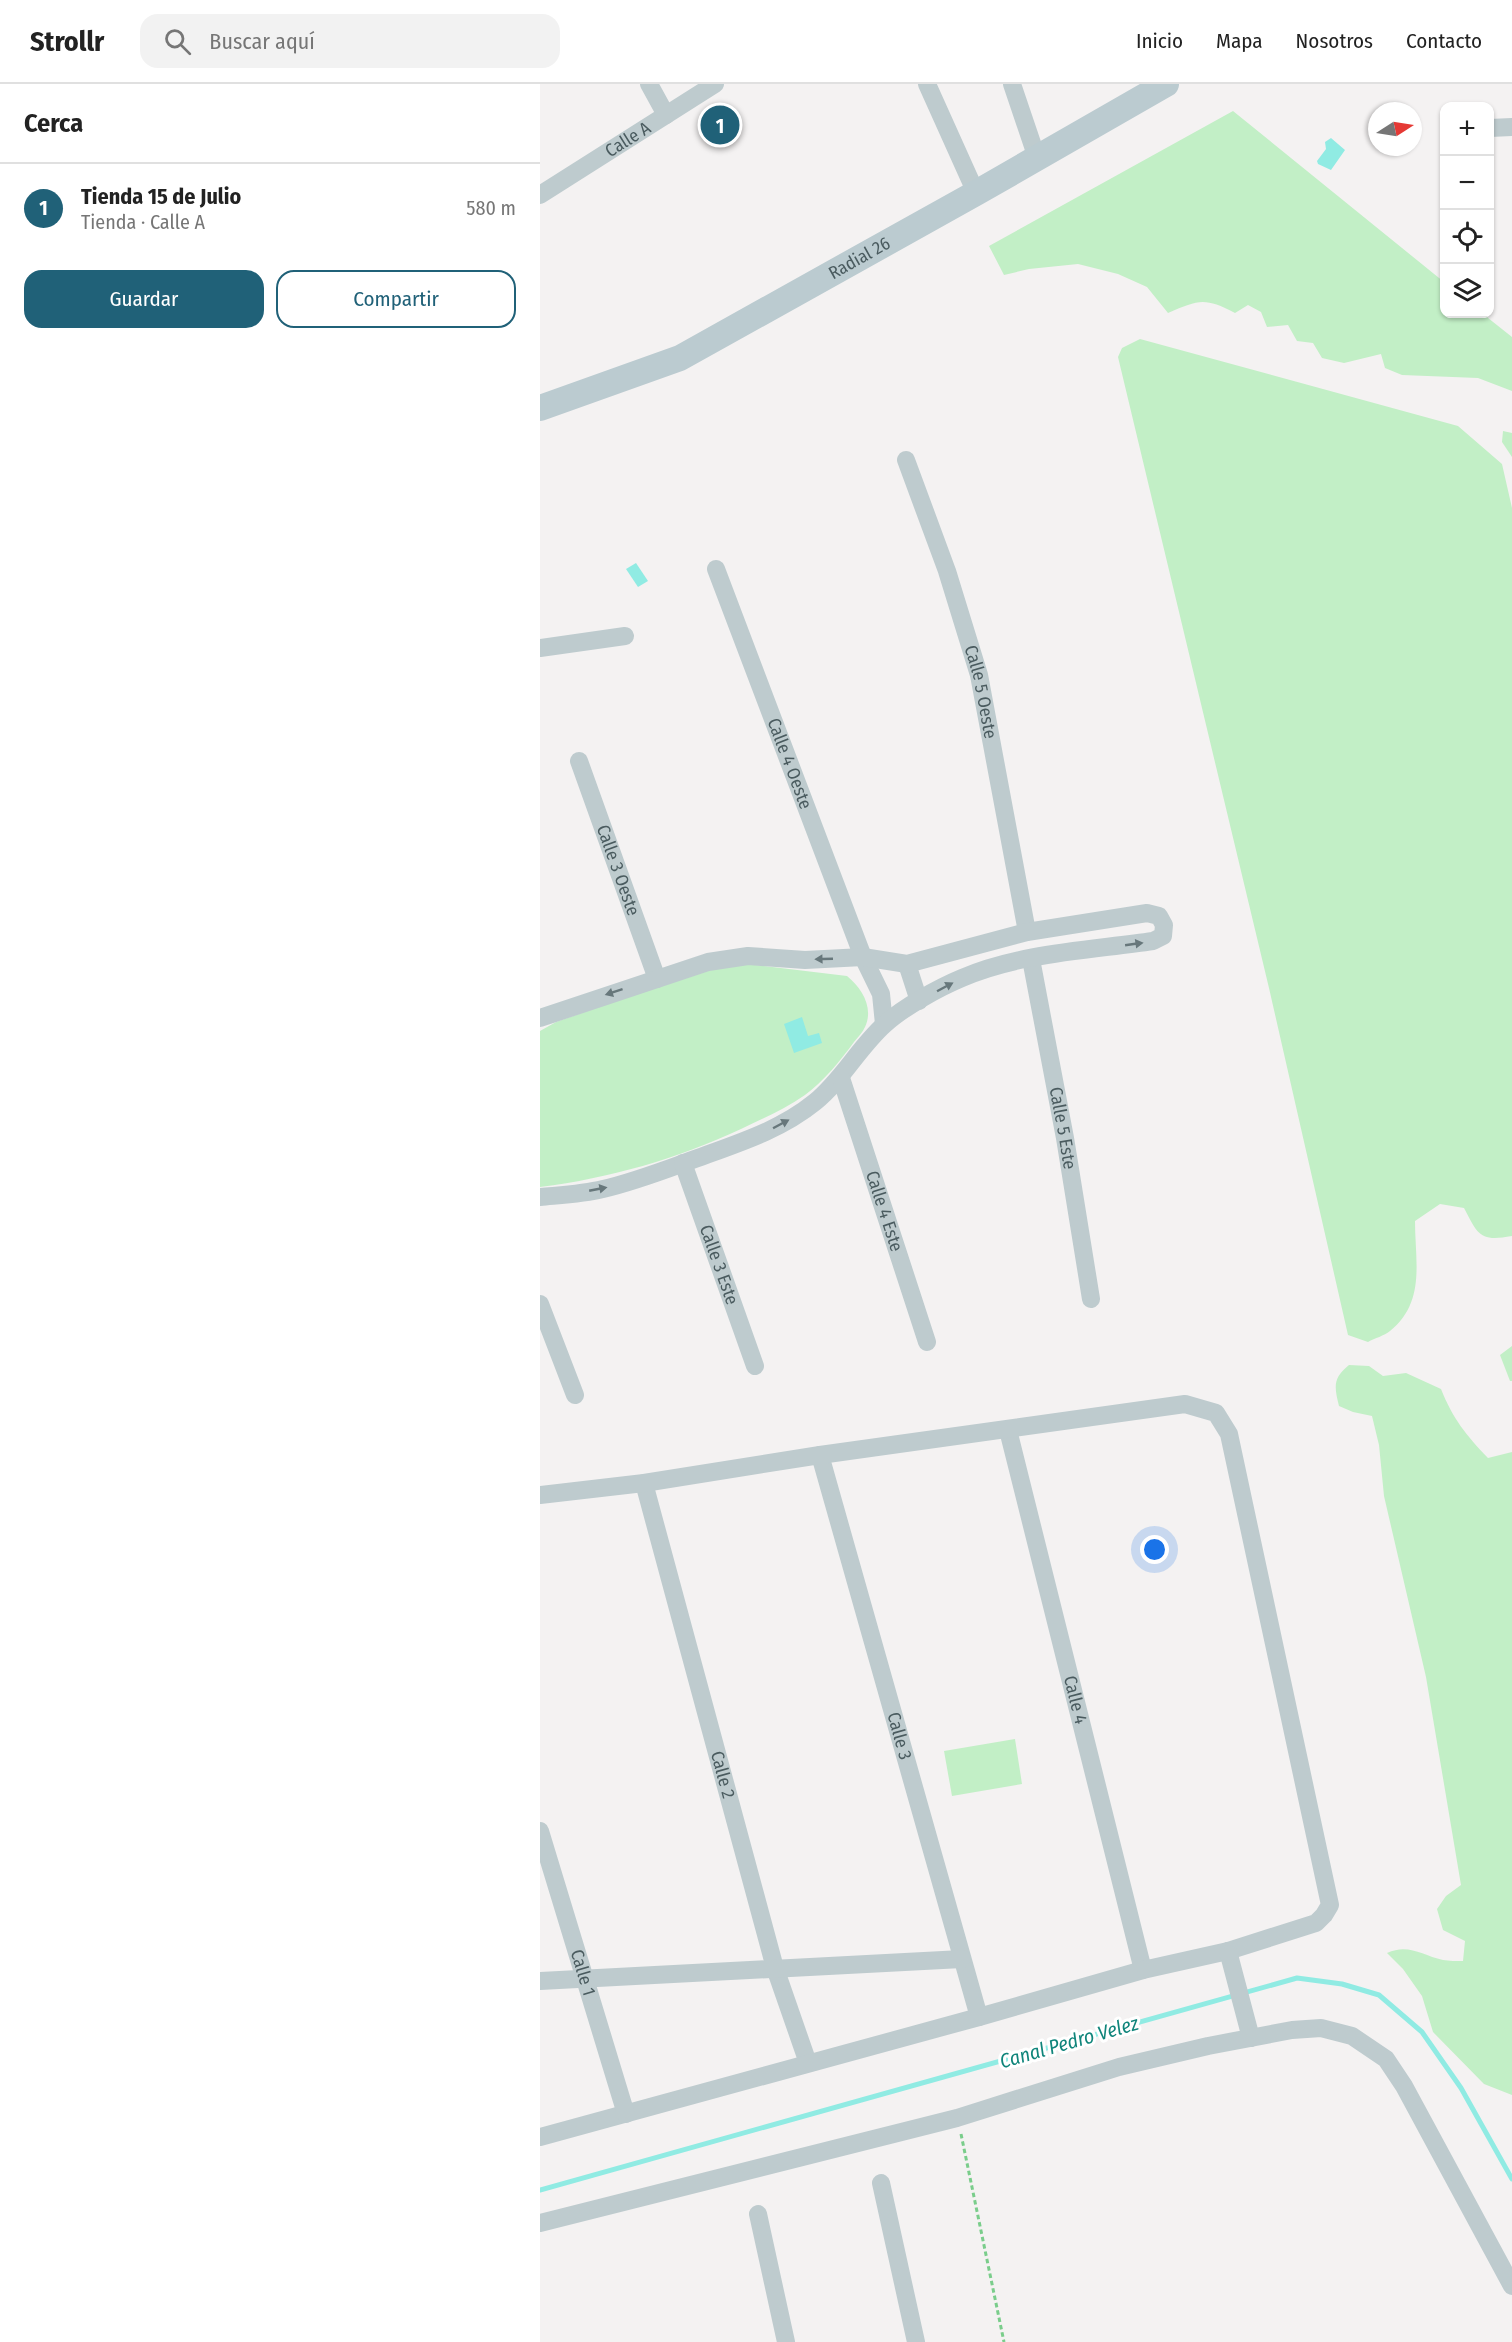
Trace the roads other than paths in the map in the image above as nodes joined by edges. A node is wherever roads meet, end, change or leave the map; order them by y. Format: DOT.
graph roads {
  1 [pos="649,84"];
  2 [pos="715,84"];
  3 [pos="927,84"];
  4 [pos="1012,84"];
  5 [pos="1166,84"];
  6 [pos="666,115"];
  7 [pos="1512,127"];
  8 [pos="1494,128"];
  9 [pos="1037,158"];
  10 [pos="976,193"];
  11 [pos="540,195"];
  12 [pos="540,408"];
  13 [pos="906,460"];
  14 [pos="716,569"];
  15 [pos="625,636"];
  16 [pos="540,648"];
  17 [pos="579,761"];
  18 [pos="1027,932"];
  19 [pos="863,957"];
  20 [pos="1031,959"];
  21 [pos="907,964"];
  22 [pos="657,979"];
  23 [pos="919,1001"];
  24 [pos="540,1018"];
  25 [pos="884,1024"];
  26 [pos="841,1078"];
  27 [pos="683,1163"];
  28 [pos="540,1197"];
  29 [pos="1091,1299"];
  30 [pos="540,1304"];
  31 [pos="927,1342"];
  32 [pos="754,1366"];
  33 [pos="575,1395"];
  34 [pos="1008,1430"];
  35 [pos="820,1455"];
  36 [pos="644,1483"];
  37 [pos="540,1496"];
  38 [pos="540,1831"];
  39 [pos="1228,1951"];
  40 [pos="962,1959"];
  41 [pos="776,1968"];
  42 [pos="1143,1970"];
  43 [pos="583,1979"];
  44 [pos="540,1981"];
  45 [pos="979,2017"];
  46 [pos="1249,2029"];
  47 [pos="808,2063"];
  48 [pos="626,2114"];
  49 [pos="540,2137"];
  50 [pos="881,2183"];
  51 [pos="758,2214"];
  52 [pos="540,2223"];
  53 [pos="1512,2286"];
  54 [pos="786,2342"];
  55 [pos="916,2342"];
  1 -- 6 [label="street"];
  2 -- 6 [label="street, Calle A"];
  3 -- 10 [label="street"];
  4 -- 9 [label="street"];
  5 -- 9 [label="main road, Radial 26"];
  6 -- 11 [label="street, Calle A"];
  7 -- 8 [label="street"];
  9 -- 10 [label="main road, Radial 26"];
  10 -- 12 [label="main road, Radial 26"];
  13 -- 18 [label="street, Calle 5 Oeste"];
  14 -- 19 [label="street, Calle 4 Oeste"];
  15 -- 16 [label="street"];
  17 -- 22 [label="street, Calle 3 Oeste"];
  20 -- 18 [label="street, one-way"];
  18 -- 21 [label="street"];
  19 -- 21 [label="street"];
  19 -- 22 [label="street, one-way"];
  19 -- 25 [label="street, Calle 4 Oeste"];
  23 -- 20 [label="street, one-way"];
  20 -- 29 [label="street, Calle 5 Este"];
  21 -- 23 [label="street"];
  22 -- 24 [label="street, one-way"];
  23 -- 25 [label="street"];
  25 -- 26 [label="street"];
  27 -- 26 [label="street, one-way"];
  26 -- 31 [label="street, Calle 4 Este"];
  28 -- 27 [label="street, one-way"];
  27 -- 32 [label="street, Calle 3 Este"];
  30 -- 33 [label="street"];
  34 -- 35 [label="street"];
  34 -- 39 [label="street"];
  34 -- 42 [label="street, Calle 4"];
  35 -- 36 [label="street"];
  35 -- 40 [label="street, Calle 3"];
  36 -- 37 [label="street"];
  36 -- 41 [label="street, Calle 2"];
  38 -- 43 [label="street, Calle 1"];
  39 -- 42 [label="street"];
  39 -- 46 [label="street"];
  40 -- 41 [label="street"];
  40 -- 45 [label="street, Calle 3"];
  41 -- 43 [label="street"];
  41 -- 47 [label="street, Calle 2"];
  42 -- 45 [label="street"];
  43 -- 44 [label="street"];
  43 -- 48 [label="street, Calle 1"];
  45 -- 47 [label="street"];
  46 -- 52 [label="street"];
  46 -- 53 [label="street"];
  47 -- 48 [label="street"];
  48 -- 49 [label="street"];
  50 -- 55 [label="street"];
  51 -- 54 [label="street"];
}
